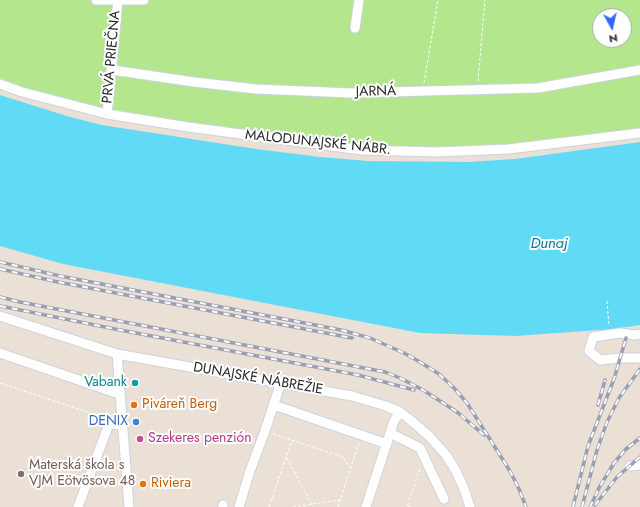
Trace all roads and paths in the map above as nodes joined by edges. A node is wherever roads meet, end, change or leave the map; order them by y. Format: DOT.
graph roads {
  1 [pos="96,0"];
  2 [pos="118,0"];
  3 [pos="144,0"];
  4 [pos="359,0"];
  5 [pos="438,0"];
  6 [pos="486,0"];
  7 [pos="355,28"];
  8 [pos="112,70"];
  9 [pos="640,70"];
  10 [pos="0,84"];
  11 [pos="477,90"];
  12 [pos="422,92"];
  13 [pos="107,114"];
  14 [pos="640,133"];
  15 [pos="607,301"];
  16 [pos="0,316"];
  17 [pos="640,334"];
  18 [pos="609,335"];
  19 [pos="0,353"];
  20 [pos="117,354"];
  21 [pos="640,358"];
  22 [pos="281,382"];
  23 [pos="0,383"];
  24 [pos="119,394"];
  25 [pos="274,405"];
  26 [pos="400,412"];
  27 [pos="109,424"];
  28 [pos="122,425"];
  29 [pos="265,431"];
  30 [pos="390,433"];
  31 [pos="361,435"];
  32 [pos="292,440"];
  33 [pos="387,444"];
  34 [pos="287,456"];
  35 [pos="424,457"];
  36 [pos="640,465"];
  37 [pos="630,466"];
  38 [pos="350,468"];
  39 [pos="444,499"];
  40 [pos="340,500"];
  41 [pos="311,504"];
  42 [pos="78,507"];
  43 [pos="129,507"];
  44 [pos="239,507"];
  45 [pos="269,507"];
  46 [pos="293,507"];
  47 [pos="313,507"];
  48 [pos="338,507"];
  49 [pos="366,507"];
  50 [pos="411,507"];
  51 [pos="470,507"];
  1 -- 2 [label="street"];
  2 -- 3 [label="street"];
  2 -- 8 [label="street, PRVÁ PRIEČNA"];
  4 -- 7 [label="street"];
  5 -- 12 [label="path"];
  6 -- 11 [label="path"];
  8 -- 12 [label="street, JARNÁ"];
  8 -- 13 [label="street, PRVÁ PRIEČNA"];
  9 -- 11 [label="street, JARNÁ"];
  10 -- 13 [label="street, MALODUNAJSKÉ NÁBR."];
  11 -- 12 [label="street, JARNÁ"];
  13 -- 14 [label="street, MALODUNAJSKÉ NÁBR."];
  15 -- 18 [label="path"];
  16 -- 20 [label="street, DUNAJSKÉ NÁBREŽIE"];
  17 -- 18 [label="street"];
  18 -- 21 [label="street"];
  19 -- 24 [label="street"];
  20 -- 22 [label="street, DUNAJSKÉ NÁBREŽIE"];
  20 -- 24 [label="street"];
  22 -- 25 [label="street"];
  22 -- 26 [label="street, DUNAJSKÉ NÁBREŽIE"];
  23 -- 27 [label="path"];
  24 -- 28 [label="street"];
  25 -- 29 [label="street"];
  25 -- 31 [label="street, DUNAJSKÉ NÁBREŽIE"];
  26 -- 30 [label="street"];
  26 -- 51 [label="street, DUNAJSKÉ NÁBREŽIE"];
  27 -- 28 [label="street"];
  27 -- 42 [label="street"];
  28 -- 43 [label="street"];
  29 -- 32 [label="path"];
  29 -- 44 [label="street"];
  30 -- 33 [label="street"];
  30 -- 35 [label="street"];
  31 -- 33 [label="street, DUNAJSKÉ NÁBREŽIE"];
  31 -- 38 [label="path"];
  32 -- 34 [label="path"];
  32 -- 38 [label="path"];
  33 -- 49 [label="street"];
  34 -- 41 [label="path"];
  34 -- 45 [label="path"];
  35 -- 39 [label="street"];
  35 -- 50 [label="path"];
  36 -- 37 [label="street"];
  38 -- 40 [label="path"];
  40 -- 41 [label="path"];
  40 -- 48 [label="path"];
  41 -- 46 [label="path"];
  41 -- 47 [label="path"];
}
